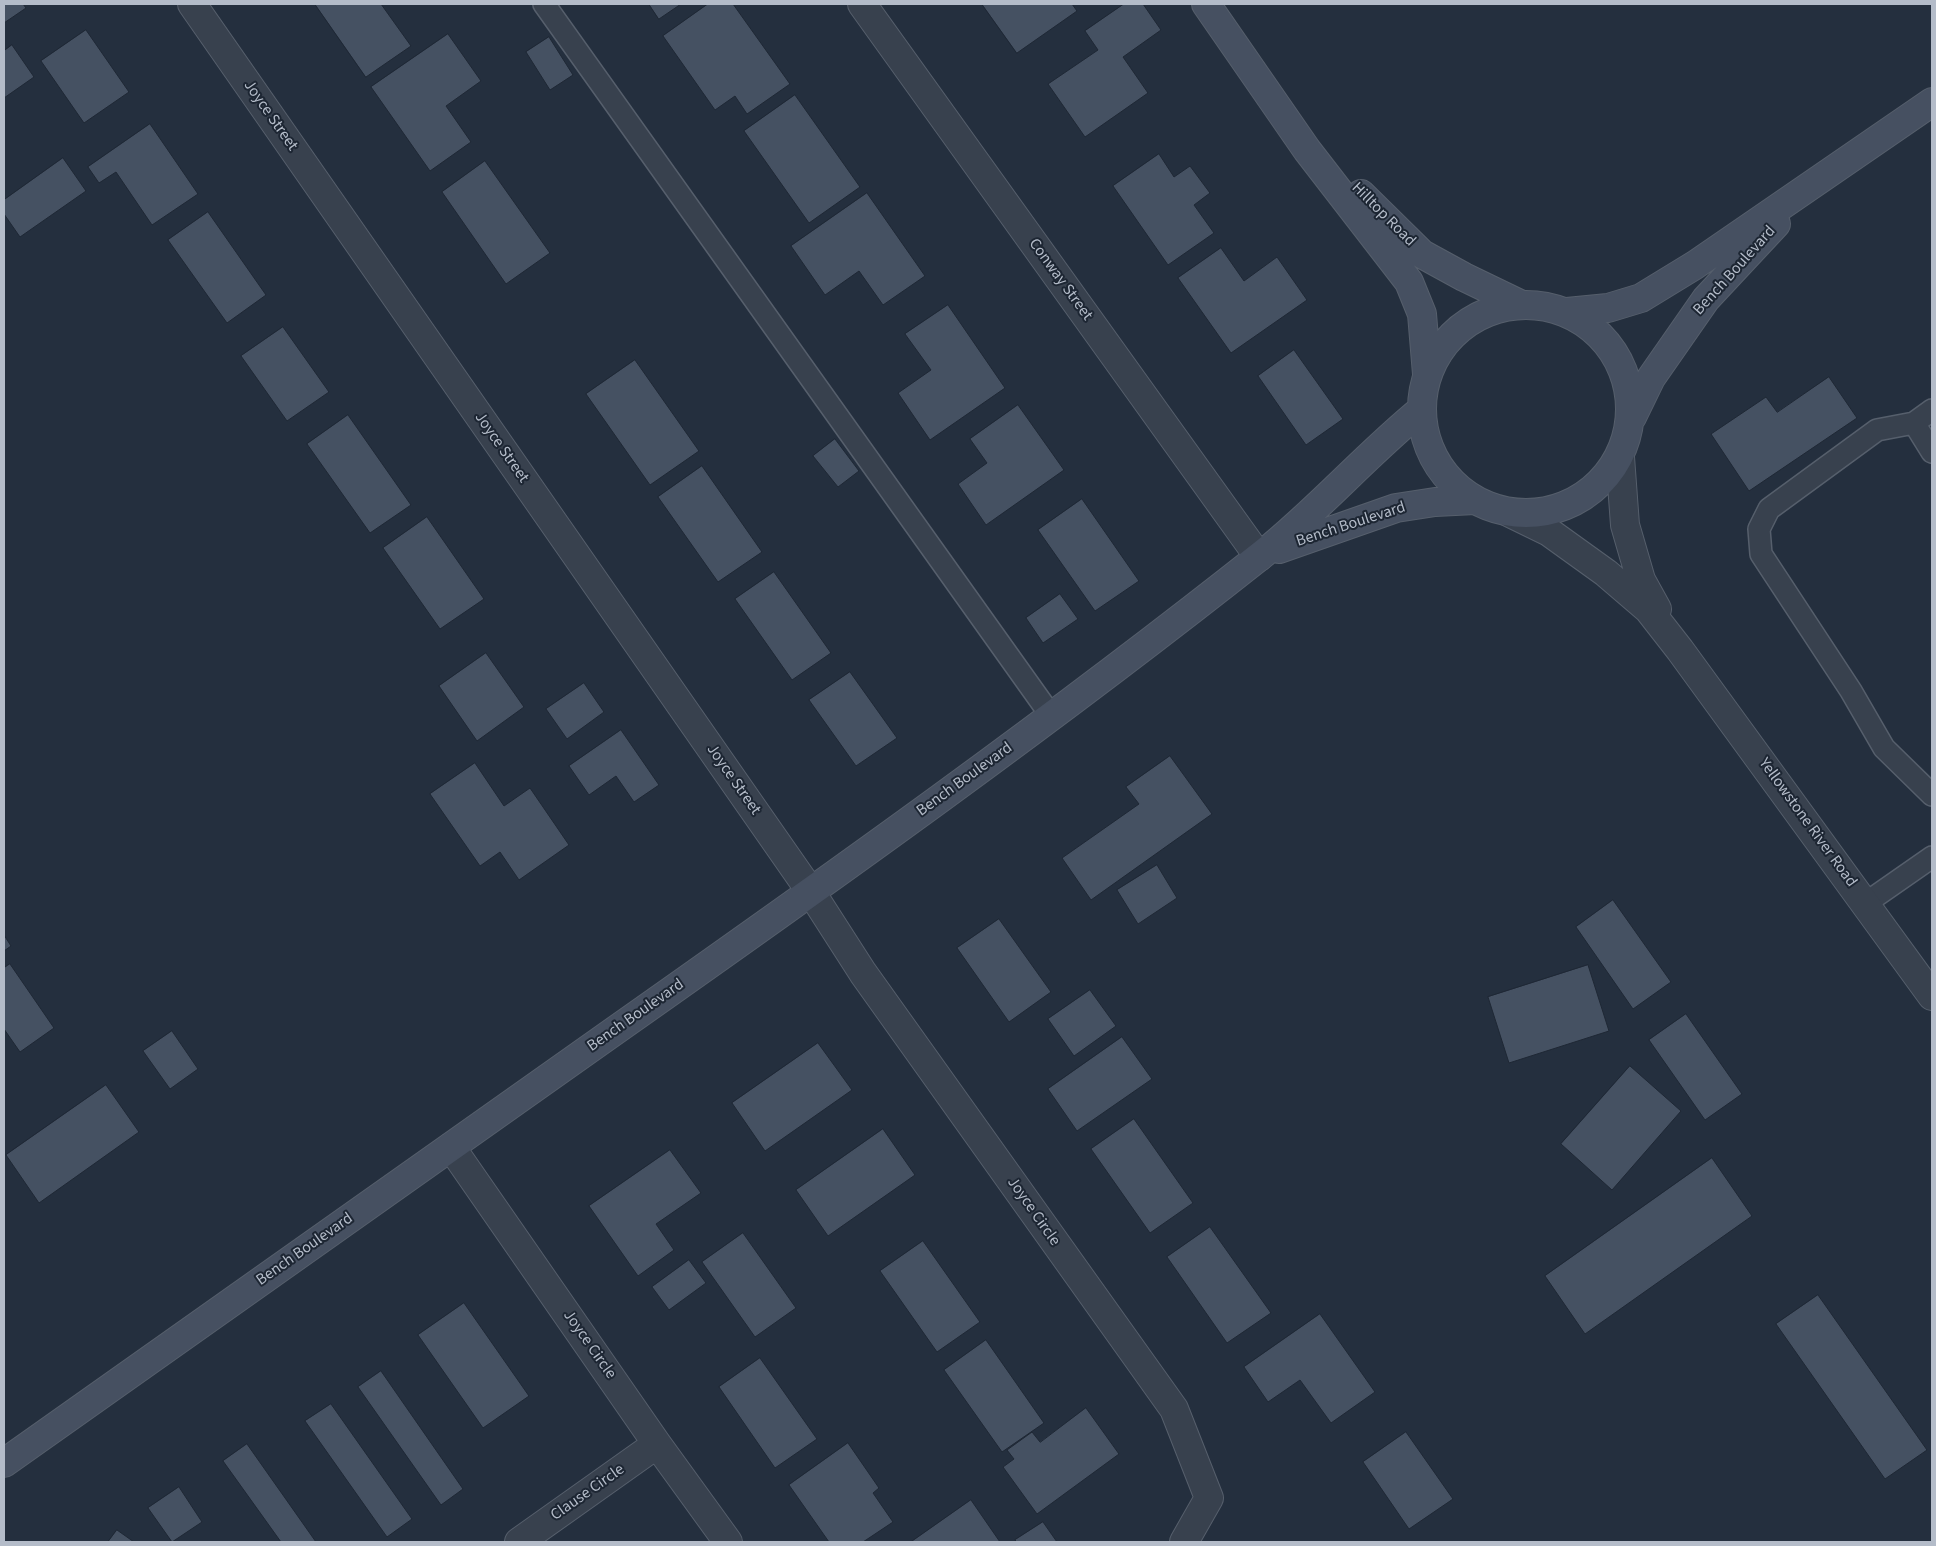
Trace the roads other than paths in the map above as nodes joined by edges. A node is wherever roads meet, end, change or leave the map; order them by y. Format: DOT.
graph roads {
  1 [pos="192,4"];
  2 [pos="544,4"];
  3 [pos="862,4"];
  4 [pos="1206,4"];
  5 [pos="1268,94"];
  6 [pos="1932,102"];
  7 [pos="1840,165"];
  8 [pos="1522,305"];
  9 [pos="1567,312"];
  10 [pos="1427,374"];
  11 [pos="1421,410"];
  12 [pos="1932,410"];
  13 [pos="1632,417"];
  14 [pos="1914,423"];
  15 [pos="1932,452"];
  16 [pos="1620,457"];
  17 [pos="1475,500"];
  18 [pos="1510,513"];
  19 [pos="1259,557"];
  20 [pos="1680,650"];
  21 [pos="1052,717"];
  22 [pos="1932,795"];
  23 [pos="1932,856"];
  24 [pos="811,892"];
  25 [pos="1866,903"];
  26 [pos="1932,996"];
  27 [pos="451,1147"];
  28 [pos="657,1444"];
  29 [pos="4,1463"];
  30 [pos="519,1542"];
  31 [pos="728,1542"];
  32 [pos="1184,1542"];
  1 -- 24 [label="street, Joyce Street"];
  2 -- 21 [label="lane"];
  3 -- 19 [label="street, Conway Street"];
  4 -- 5 [label="main road, Hilltop Road"];
  5 -- 8 [label="main road, Hilltop Road"];
  5 -- 10 [label="main road, Hilltop Road"];
  6 -- 7 [label="main road, Bench Boulevard"];
  7 -- 9 [label="main road, Bench Boulevard"];
  7 -- 13 [label="main road, Bench Boulevard"];
  8 -- 9 [label="main road"];
  8 -- 10 [label="main road"];
  9 -- 13 [label="main road"];
  10 -- 11 [label="main road"];
  11 -- 17 [label="main road"];
  11 -- 19 [label="main road, Bench Boulevard"];
  12 -- 14 [label="lane"];
  13 -- 16 [label="main road"];
  14 -- 15 [label="lane"];
  14 -- 22 [label="lane"];
  16 -- 18 [label="main road"];
  16 -- 20 [label="street, Yellowstone River Road"];
  17 -- 18 [label="main road"];
  17 -- 19 [label="main road, Bench Boulevard"];
  18 -- 20 [label="street, Yellowstone River Road"];
  19 -- 21 [label="main road, Bench Boulevard"];
  20 -- 25 [label="street, Yellowstone River Road"];
  21 -- 24 [label="main road, Bench Boulevard"];
  23 -- 25 [label="lane"];
  24 -- 27 [label="main road, Bench Boulevard"];
  24 -- 32 [label="street, Joyce Circle"];
  25 -- 26 [label="street, Yellowstone River Road"];
  27 -- 28 [label="street, Joyce Circle"];
  27 -- 29 [label="main road, Bench Boulevard"];
  28 -- 30 [label="street, Clause Circle"];
  28 -- 31 [label="street, Joyce Circle"];
}
